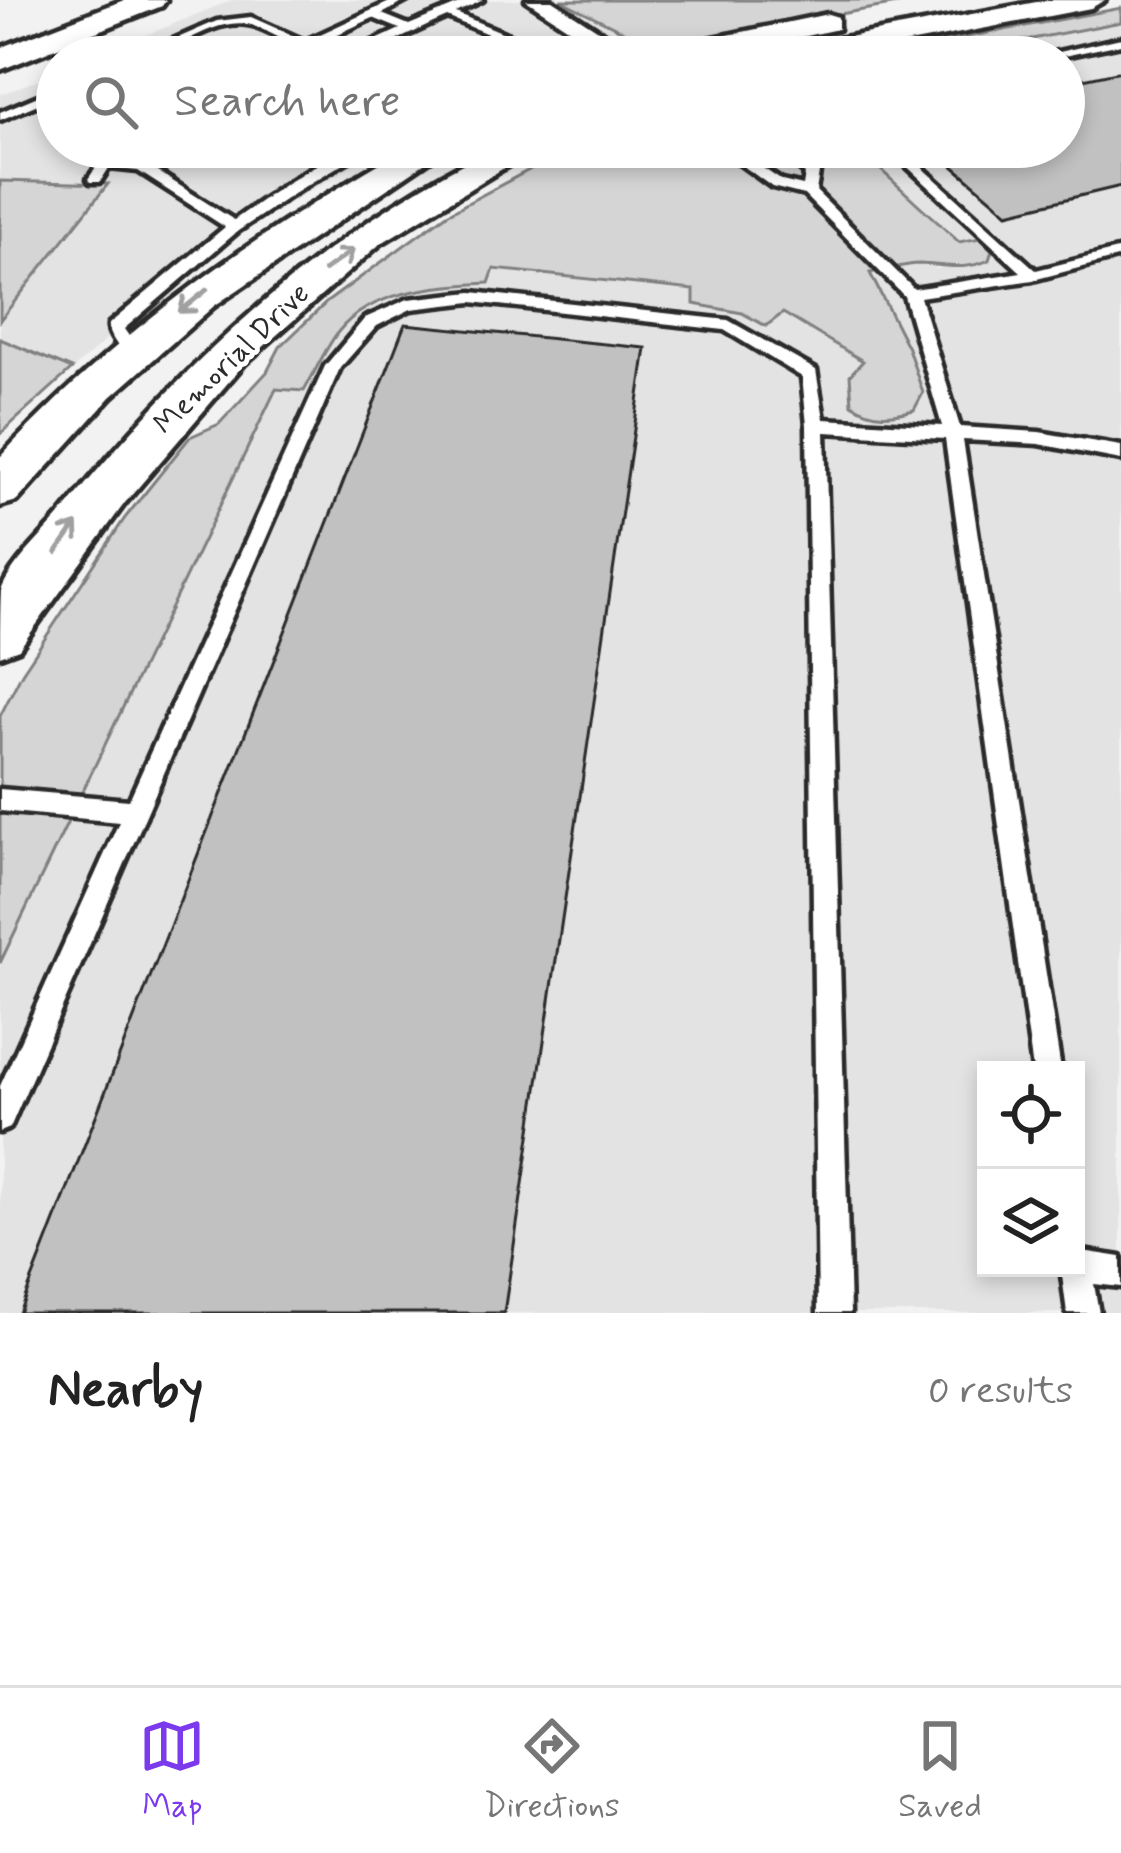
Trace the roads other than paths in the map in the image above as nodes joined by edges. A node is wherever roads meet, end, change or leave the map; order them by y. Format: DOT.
graph roads {
  1 [pos="152,0"];
  2 [pos="403,0"];
  3 [pos="478,0"];
  4 [pos="537,0"];
  5 [pos="951,0"];
  6 [pos="1091,0"];
  7 [pos="373,14"];
  8 [pos="448,14"];
  9 [pos="409,28"];
  10 [pos="61,36"];
  11 [pos="190,36"];
  12 [pos="286,36"];
  13 [pos="325,36"];
  14 [pos="394,36"];
  15 [pos="502,36"];
  16 [pos="594,36"];
  17 [pos="771,36"];
  18 [pos="900,36"];
  19 [pos="1121,41"];
  20 [pos="36,46"];
  21 [pos="1085,48"];
  22 [pos="0,60"];
  23 [pos="36,101"];
  24 [pos="0,116"];
  25 [pos="102,168"];
  26 [pos="142,168"];
  27 [pos="327,168"];
  28 [pos="394,168"];
  29 [pos="486,168"];
  30 [pos="754,168"];
  31 [pos="806,168"];
  32 [pos="915,168"];
  33 [pos="95,179"];
  34 [pos="809,192"];
  35 [pos="235,227"];
  36 [pos="1121,253"];
  37 [pos="1033,274"];
  38 [pos="911,294"];
  39 [pos="133,352"];
  40 [pos="817,424"];
  41 [pos="953,433"];
  42 [pos="1121,453"];
  43 [pos="0,488"];
  44 [pos="0,633"];
  45 [pos="0,800"];
  46 [pos="136,812"];
  47 [pos="1046,1061"];
  48 [pos="0,1118"];
  49 [pos="1085,1266"];
  50 [pos="1121,1272"];
  51 [pos="1078,1277"];
  52 [pos="834,1313"];
  53 [pos="1083,1313"];
  1 -- 10 [label="main road"];
  2 -- 7 [label="lane"];
  3 -- 8 [label="lane"];
  4 -- 16 [label="street"];
  5 -- 17 [label="street"];
  6 -- 18 [label="street"];
  7 -- 9 [label="lane"];
  7 -- 13 [label="lane"];
  8 -- 9 [label="lane"];
  8 -- 15 [label="lane"];
  9 -- 14 [label="lane"];
  11 -- 12 [label="lane"];
  19 -- 21 [label="lane"];
  20 -- 22 [label="main road"];
  23 -- 24 [label="lane"];
  25 -- 33 [label="lane"];
  26 -- 35 [label="lane"];
  27 -- 35 [label="lane"];
  28 -- 39 [label="street, Memorial Drive, one-way"];
  44 -- 29 [label="street, Memorial Drive, one-way"];
  30 -- 34 [label="lane"];
  31 -- 34 [label="lane"];
  32 -- 37 [label="lane"];
  34 -- 38 [label="lane"];
  35 -- 39 [label="lane"];
  36 -- 37 [label="lane"];
  37 -- 38 [label="lane"];
  38 -- 41 [label="lane"];
  39 -- 43 [label="street, Memorial Drive"];
  40 -- 41 [label="lane"];
  40 -- 46 [label="lane"];
  40 -- 52 [label="lane"];
  41 -- 42 [label="lane"];
  41 -- 47 [label="lane"];
  45 -- 46 [label="lane"];
  46 -- 48 [label="lane"];
  49 -- 50 [label="lane"];
  51 -- 53 [label="lane"];
}
